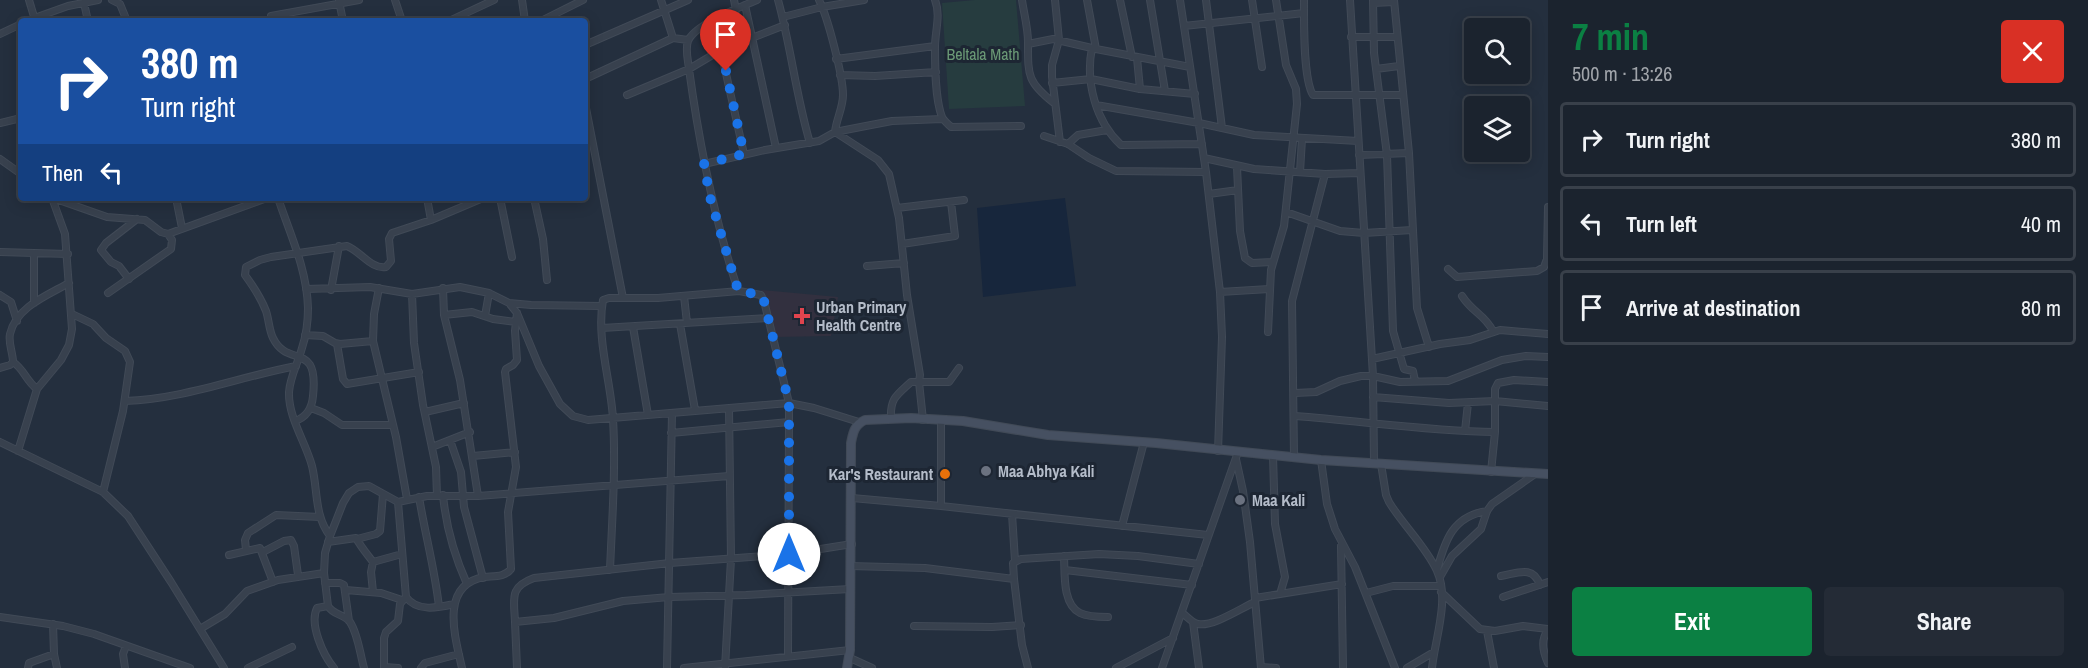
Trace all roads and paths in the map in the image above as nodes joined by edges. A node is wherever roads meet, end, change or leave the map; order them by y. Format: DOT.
graph roads {
  1 [pos="30,0"];
  2 [pos="98,0"];
  3 [pos="112,0"];
  4 [pos="359,0"];
  5 [pos="395,0"];
  6 [pos="494,0"];
  7 [pos="522,0"];
  8 [pos="583,0"];
  9 [pos="661,0"];
  10 [pos="688,0"];
  11 [pos="734,0"];
  12 [pos="758,0"];
  13 [pos="778,0"];
  14 [pos="864,0"];
  15 [pos="935,0"];
  16 [pos="1022,0"];
  17 [pos="1055,0"];
  18 [pos="1087,0"];
  19 [pos="1119,0"];
  20 [pos="1149,0"];
  21 [pos="1180,0"];
  22 [pos="1206,0"];
  23 [pos="1252,0"];
  24 [pos="1276,0"];
  25 [pos="1304,0"];
  26 [pos="1350,0"];
  27 [pos="1394,1"];
  28 [pos="339,2"];
  29 [pos="1373,2"];
  30 [pos="67,3"];
  31 [pos="84,3"];
  32 [pos="821,3"];
  33 [pos="745,5"];
  34 [pos="664,10"];
  35 [pos="736,10"];
  36 [pos="1304,13"];
  37 [pos="1278,15"];
  38 [pos="271,16"];
  39 [pos="783,17"];
  40 [pos="35,18"];
  41 [pos="37,18"];
  42 [pos="87,18"];
  43 [pos="126,18"];
  44 [pos="342,18"];
  45 [pos="401,18"];
  46 [pos="455,18"];
  47 [pos="525,18"];
  48 [pos="547,18"];
  49 [pos="1254,18"];
  50 [pos="714,20"];
  51 [pos="1209,23"];
  52 [pos="18,25"];
  53 [pos="785,25"];
  54 [pos="1184,26"];
  55 [pos="0,34"];
  56 [pos="1351,37"];
  57 [pos="1374,37"];
  58 [pos="1396,37"];
  59 [pos="673,38"];
  60 [pos="752,38"];
  61 [pos="688,40"];
  62 [pos="1059,40"];
  63 [pos="588,44"];
  64 [pos="1028,44"];
  65 [pos="935,46"];
  66 [pos="1094,49"];
  67 [pos="721,50"];
  68 [pos="1135,57"];
  69 [pos="836,59"];
  70 [pos="1160,61"];
  71 [pos="1399,66"];
  72 [pos="1190,67"];
  73 [pos="1262,67"];
  74 [pos="689,69"];
  75 [pos="1376,69"];
  76 [pos="936,72"];
  77 [pos="840,75"];
  78 [pos="588,78"];
  79 [pos="1091,79"];
  80 [pos="1052,83"];
  81 [pos="1140,89"];
  82 [pos="1165,91"];
  83 [pos="1195,94"];
  84 [pos="627,95"];
  85 [pos="1355,96"];
  86 [pos="1380,96"];
  87 [pos="1402,96"];
  88 [pos="1054,103"];
  89 [pos="1096,105"];
  90 [pos="18,119"];
  91 [pos="942,119"];
  92 [pos="588,122"];
  93 [pos="0,123"];
  94 [pos="1199,123"];
  95 [pos="1021,126"];
  96 [pos="1222,128"];
  97 [pos="1107,130"];
  98 [pos="835,132"];
  99 [pos="1044,136"];
  100 [pos="1293,138"];
  101 [pos="1302,139"];
  102 [pos="1358,141"];
  103 [pos="1060,142"];
  104 [pos="810,143"];
  105 [pos="1068,144"];
  106 [pos="1202,144"];
  107 [pos="776,148"];
  108 [pos="594,151"];
  109 [pos="1409,153"];
  110 [pos="588,154"];
  111 [pos="744,154"];
  112 [pos="1387,154"];
  113 [pos="1359,155"];
  114 [pos="1204,158"];
  115 [pos="0,159"];
  116 [pos="704,164"];
  117 [pos="1237,166"];
  118 [pos="18,172"];
  119 [pos="1206,172"];
  120 [pos="1290,172"];
  121 [pos="1300,172"];
  122 [pos="1360,173"];
  123 [pos="1325,174"];
  124 [pos="1238,190"];
  125 [pos="1209,194"];
  126 [pos="964,200"];
  127 [pos="53,201"];
  128 [pos="61,201"];
  129 [pos="177,201"];
  130 [pos="258,201"];
  131 [pos="279,201"];
  132 [pos="428,201"];
  133 [pos="467,201"];
  134 [pos="501,201"];
  135 [pos="535,201"];
  136 [pos="951,202"];
  137 [pos="1548,207"];
  138 [pos="897,208"];
  139 [pos="1286,212"];
  140 [pos="137,218"];
  141 [pos="431,220"];
  142 [pos="1313,220"];
  143 [pos="182,228"];
  144 [pos="1412,230"];
  145 [pos="1364,232"];
  146 [pos="1390,232"];
  147 [pos="168,234"];
  148 [pos="902,244"];
  149 [pos="339,246"];
  150 [pos="0,252"];
  151 [pos="298,252"];
  152 [pos="34,253"];
  153 [pos="68,254"];
  154 [pos="512,257"];
  155 [pos="904,262"];
  156 [pos="1273,262"];
  157 [pos="867,266"];
  158 [pos="1448,269"];
  159 [pos="129,279"];
  160 [pos="547,280"];
  161 [pos="69,283"];
  162 [pos="379,288"];
  163 [pos="443,288"];
  164 [pos="306,289"];
  165 [pos="1269,289"];
  166 [pos="331,290"];
  167 [pos="739,291"];
  168 [pos="1220,292"];
  169 [pos="108,293"];
  170 [pos="489,293"];
  171 [pos="412,294"];
  172 [pos="0,295"];
  173 [pos="684,296"];
  174 [pos="1462,296"];
  175 [pos="623,298"];
  176 [pos="34,303"];
  177 [pos="508,303"];
  178 [pos="602,306"];
  179 [pos="517,312"];
  180 [pos="72,314"];
  181 [pos="444,315"];
  182 [pos="485,316"];
  183 [pos="767,318"];
  184 [pos="17,321"];
  185 [pos="516,322"];
  186 [pos="684,324"];
  187 [pos="633,327"];
  188 [pos="602,328"];
  189 [pos="1268,332"];
  190 [pos="1493,332"];
  191 [pos="305,334"];
  192 [pos="1548,334"];
  193 [pos="373,341"];
  194 [pos="337,344"];
  195 [pos="1429,346"];
  196 [pos="1399,353"];
  197 [pos="299,356"];
  198 [pos="1548,357"];
  199 [pos="1372,359"];
  200 [pos="13,362"];
  201 [pos="296,366"];
  202 [pos="0,368"];
  203 [pos="959,368"];
  204 [pos="419,372"];
  205 [pos="1373,376"];
  206 [pos="382,377"];
  207 [pos="1415,381"];
  208 [pos="919,382"];
  209 [pos="1548,382"];
  210 [pos="37,389"];
  211 [pos="1295,393"];
  212 [pos="1373,397"];
  213 [pos="125,401"];
  214 [pos="1495,401"];
  215 [pos="464,403"];
  216 [pos="789,403"];
  217 [pos="1468,403"];
  218 [pos="1548,406"];
  219 [pos="311,408"];
  220 [pos="729,408"];
  221 [pos="694,410"];
  222 [pos="425,412"];
  223 [pos="672,413"];
  224 [pos="648,415"];
  225 [pos="1295,416"];
  226 [pos="613,417"];
  227 [pos="891,418"];
  228 [pos="923,420"];
  229 [pos="941,420"];
  230 [pos="296,421"];
  231 [pos="789,422"];
  232 [pos="859,422"];
  233 [pos="1372,422"];
  234 [pos="393,425"];
  235 [pos="729,429"];
  236 [pos="1465,431"];
  237 [pos="470,432"];
  238 [pos="1495,432"];
  239 [pos="672,433"];
  240 [pos="450,440"];
  241 [pos="0,442"];
  242 [pos="1144,442"];
  243 [pos="432,447"];
  244 [pos="18,451"];
  245 [pos="1218,451"];
  246 [pos="515,452"];
  247 [pos="1273,455"];
  248 [pos="473,456"];
  249 [pos="1237,456"];
  250 [pos="1294,457"];
  251 [pos="1321,460"];
  252 [pos="1378,464"];
  253 [pos="1491,472"];
  254 [pos="1535,474"];
  255 [pos="1548,474"];
  256 [pos="729,476"];
  257 [pos="671,480"];
  258 [pos="613,484"];
  259 [pos="103,492"];
  260 [pos="513,492"];
  261 [pos="383,494"];
  262 [pos="440,496"];
  263 [pos="463,496"];
  264 [pos="478,496"];
  265 [pos="419,497"];
  266 [pos="852,498"];
  267 [pos="407,499"];
  268 [pos="398,502"];
  269 [pos="941,506"];
  270 [pos="1487,511"];
  271 [pos="1012,514"];
  272 [pos="320,517"];
  273 [pos="1122,526"];
  274 [pos="1208,535"];
  275 [pos="329,539"];
  276 [pos="357,539"];
  277 [pos="852,544"];
  278 [pos="1341,544"];
  279 [pos="246,550"];
  280 [pos="263,552"];
  281 [pos="402,554"];
  282 [pos="789,554"];
  283 [pos="229,555"];
  284 [pos="1064,556"];
  285 [pos="731,559"];
  286 [pos="1015,561"];
  287 [pos="373,562"];
  288 [pos="670,563"];
  289 [pos="1199,564"];
  290 [pos="850,566"];
  291 [pos="610,570"];
  292 [pos="1065,570"];
  293 [pos="1437,570"];
  294 [pos="324,573"];
  295 [pos="298,576"];
  296 [pos="1501,576"];
  297 [pos="1440,577"];
  298 [pos="483,578"];
  299 [pos="1014,579"];
  300 [pos="273,582"];
  301 [pos="1548,582"];
  302 [pos="325,583"];
  303 [pos="467,584"];
  304 [pos="1342,584"];
  305 [pos="1192,585"];
  306 [pos="1540,585"];
  307 [pos="850,588"];
  308 [pos="1441,589"];
  309 [pos="346,590"];
  310 [pos="373,592"];
  311 [pos="788,592"];
  312 [pos="1366,593"];
  313 [pos="1280,594"];
  314 [pos="728,596"];
  315 [pos="669,597"];
  316 [pos="1503,597"];
  317 [pos="404,598"];
  318 [pos="1255,600"];
  319 [pos="454,604"];
  320 [pos="328,606"];
  321 [pos="439,607"];
  322 [pos="1182,613"];
  323 [pos="0,617"];
  324 [pos="1108,617"];
  325 [pos="349,621"];
  326 [pos="515,622"];
  327 [pos="1194,622"];
  328 [pos="53,624"];
  329 [pos="1021,625"];
  330 [pos="914,626"];
  331 [pos="200,630"];
  332 [pos="1548,630"];
  333 [pos="1487,631"];
  334 [pos="1173,638"];
  335 [pos="126,646"];
  336 [pos="292,647"];
  337 [pos="1434,652"];
  338 [pos="54,654"];
  339 [pos="459,654"];
  340 [pos="850,654"];
  341 [pos="788,656"];
  342 [pos="1547,661"];
  343 [pos="264,665"];
  344 [pos="725,665"];
  345 [pos="1261,667"];
  346 [pos="28,668"];
  347 [pos="57,668"];
  348 [pos="125,668"];
  349 [pos="190,668"];
  350 [pos="224,668"];
  351 [pos="248,668"];
  352 [pos="334,668"];
  353 [pos="364,668"];
  354 [pos="385,668"];
  355 [pos="398,668"];
  356 [pos="420,668"];
  357 [pos="462,668"];
  358 [pos="517,668"];
  359 [pos="667,668"];
  360 [pos="684,668"];
  361 [pos="848,668"];
  362 [pos="872,668"];
  363 [pos="1028,668"];
  364 [pos="1116,668"];
  365 [pos="1162,668"];
  366 [pos="1199,668"];
  367 [pos="1276,668"];
  368 [pos="1343,668"];
  369 [pos="1395,668"];
  370 [pos="1407,668"];
  371 [pos="1432,668"];
  372 [pos="1494,668"];
  373 [pos="1544,668"];
  1 -- 40 [label="street"];
  2 -- 31 [label="street"];
  3 -- 43 [label="street"];
  4 -- 28 [label="street"];
  5 -- 45 [label="street"];
  6 -- 46 [label="street"];
  7 -- 47 [label="street"];
  8 -- 48 [label="street"];
  9 -- 34 [label="street"];
  10 -- 34 [label="street"];
  11 -- 35 [label="street"];
  12 -- 33 [label="street"];
  13 -- 39 [label="street"];
  14 -- 32 [label="street"];
  15 -- 65 [label="street"];
  16 -- 64 [label="street"];
  17 -- 62 [label="street"];
  18 -- 66 [label="street"];
  19 -- 68 [label="street"];
  20 -- 70 [label="street"];
  21 -- 54 [label="street"];
  22 -- 51 [label="street"];
  23 -- 49 [label="street"];
  24 -- 37 [label="street"];
  25 -- 36 [label="street"];
  26 -- 56 [label="street"];
  27 -- 29 [label="street"];
  27 -- 58 [label="street"];
  28 -- 38 [label="street"];
  28 -- 44 [label="street"];
  29 -- 57 [label="street"];
  30 -- 31 [label="street"];
  30 -- 41 [label="street"];
  31 -- 42 [label="street"];
  32 -- 39 [label="street"];
  32 -- 69 [label="street"];
  33 -- 35 [label="street"];
  33 -- 60 [label="street"];
  34 -- 59 [label="street"];
  34 -- 63 [label="street"];
  35 -- 50 [label="street"];
  36 -- 37 [label="street"];
  36 -- 85 [label="street"];
  37 -- 49 [label="street"];
  37 -- 100 [label="street"];
  39 -- 53 [label="street"];
  49 -- 51 [label="street"];
  49 -- 73 [label="street"];
  50 -- 61 [label="street"];
  50 -- 67 [label="street"];
  51 -- 54 [label="street"];
  51 -- 96 [label="street"];
  52 -- 55 [label="street"];
  53 -- 60 [label="street"];
  53 -- 104 [label="street"];
  54 -- 72 [label="street"];
  56 -- 57 [label="street"];
  56 -- 85 [label="street"];
  57 -- 58 [label="street"];
  57 -- 75 [label="street"];
  58 -- 71 [label="street"];
  59 -- 61 [label="street"];
  59 -- 78 [label="street"];
  60 -- 67 [label="street"];
  60 -- 107 [label="street"];
  61 -- 74 [label="street"];
  62 -- 64 [label="street"];
  62 -- 66 [label="street"];
  62 -- 80 [label="street"];
  64 -- 88 [label="street"];
  65 -- 69 [label="street"];
  65 -- 76 [label="street"];
  66 -- 68 [label="street"];
  66 -- 79 [label="street"];
  67 -- 74 [label="street"];
  67 -- 111 [label="street"];
  68 -- 70 [label="street"];
  68 -- 81 [label="street"];
  69 -- 77 [label="street"];
  70 -- 72 [label="street"];
  70 -- 82 [label="street"];
  71 -- 75 [label="street"];
  71 -- 87 [label="street"];
  72 -- 83 [label="street"];
  74 -- 84 [label="street"];
  74 -- 116 [label="street"];
  75 -- 86 [label="street"];
  76 -- 77 [label="street"];
  76 -- 91 [label="street"];
  77 -- 98 [label="street"];
  79 -- 80 [label="street"];
  79 -- 81 [label="street"];
  79 -- 89 [label="street"];
  80 -- 88 [label="street"];
  81 -- 82 [label="street"];
  82 -- 83 [label="street"];
  83 -- 94 [label="street"];
  85 -- 86 [label="street"];
  85 -- 102 [label="street"];
  86 -- 87 [label="street"];
  86 -- 112 [label="street"];
  87 -- 109 [label="street"];
  88 -- 103 [label="street"];
  89 -- 94 [label="street"];
  89 -- 97 [label="street"];
  90 -- 93 [label="street"];
  91 -- 95 [label="street"];
  91 -- 98 [label="street"];
  92 -- 108 [label="street"];
  94 -- 96 [label="street"];
  94 -- 106 [label="street"];
  96 -- 100 [label="street"];
  97 -- 105 [label="street"];
  97 -- 106 [label="street"];
  98 -- 104 [label="street"];
  98 -- 138 [label="street"];
  99 -- 103 [label="street"];
  100 -- 101 [label="street"];
  100 -- 120 [label="street"];
  101 -- 102 [label="street"];
  101 -- 121 [label="street"];
  102 -- 113 [label="street"];
  103 -- 105 [label="street"];
  104 -- 107 [label="street"];
  105 -- 119 [label="street"];
  106 -- 114 [label="street"];
  107 -- 111 [label="street"];
  108 -- 110 [label="street"];
  108 -- 175 [label="street"];
  109 -- 112 [label="street"];
  109 -- 144 [label="street"];
  111 -- 116 [label="street"];
  112 -- 113 [label="street"];
  112 -- 146 [label="street"];
  113 -- 122 [label="street"];
  114 -- 117 [label="street"];
  114 -- 119 [label="street"];
  115 -- 118 [label="street"];
  116 -- 167 [label="street"];
  117 -- 120 [label="street"];
  117 -- 124 [label="street"];
  119 -- 125 [label="street"];
  120 -- 121 [label="street"];
  120 -- 139 [label="street"];
  121 -- 123 [label="street"];
  122 -- 123 [label="street"];
  122 -- 145 [label="street"];
  123 -- 142 [label="street"];
  124 -- 125 [label="street"];
  124 -- 156 [label="street"];
  125 -- 168 [label="street"];
  126 -- 136 [label="street"];
  127 -- 153 [label="street"];
  128 -- 140 [label="street"];
  129 -- 143 [label="street"];
  130 -- 143 [label="street"];
  131 -- 151 [label="street"];
  132 -- 141 [label="street"];
  133 -- 141 [label="street"];
  134 -- 154 [label="street"];
  135 -- 160 [label="street"];
  136 -- 138 [label="street"];
  136 -- 148 [label="street"];
  137 -- 158 [label="street"];
  138 -- 148 [label="street"];
  139 -- 142 [label="street"];
  139 -- 156 [label="street"];
  140 -- 147 [label="street"];
  140 -- 159 [label="street"];
  141 -- 149 [label="street"];
  142 -- 145 [label="street"];
  142 -- 211 [label="street"];
  143 -- 147 [label="street"];
  144 -- 146 [label="street"];
  144 -- 195 [label="street"];
  145 -- 146 [label="street"];
  145 -- 199 [label="street"];
  146 -- 196 [label="street"];
  147 -- 159 [label="street"];
  148 -- 155 [label="street"];
  149 -- 151 [label="street"];
  149 -- 166 [label="street"];
  150 -- 152 [label="street"];
  151 -- 164 [label="street"];
  151 -- 197 [label="street"];
  152 -- 153 [label="street"];
  152 -- 176 [label="street"];
  153 -- 161 [label="street"];
  155 -- 157 [label="street"];
  155 -- 208 [label="street"];
  156 -- 165 [label="street"];
  159 -- 169 [label="street"];
  161 -- 176 [label="street"];
  161 -- 180 [label="street"];
  162 -- 166 [label="street"];
  162 -- 171 [label="street"];
  162 -- 193 [label="street"];
  163 -- 170 [label="street"];
  163 -- 171 [label="street"];
  163 -- 181 [label="street"];
  164 -- 166 [label="street"];
  164 -- 191 [label="street"];
  165 -- 168 [label="street"];
  165 -- 189 [label="street"];
  167 -- 173 [label="street"];
  167 -- 183 [label="street"];
  168 -- 245 [label="street"];
  170 -- 177 [label="street"];
  170 -- 182 [label="street"];
  171 -- 204 [label="street"];
  172 -- 184 [label="street"];
  173 -- 175 [label="street"];
  173 -- 186 [label="street"];
  174 -- 190 [label="street"];
  175 -- 178 [label="street"];
  176 -- 184 [label="street"];
  177 -- 178 [label="street"];
  177 -- 179 [label="street"];
  178 -- 188 [label="street"];
  179 -- 185 [label="street"];
  179 -- 226 [label="street"];
  180 -- 210 [label="street"];
  180 -- 213 [label="street"];
  181 -- 182 [label="street"];
  181 -- 215 [label="street"];
  182 -- 185 [label="street"];
  183 -- 186 [label="street"];
  183 -- 216 [label="street"];
  184 -- 200 [label="street"];
  185 -- 246 [label="street"];
  186 -- 187 [label="street"];
  186 -- 221 [label="street"];
  187 -- 188 [label="street"];
  187 -- 224 [label="street"];
  188 -- 226 [label="street"];
  190 -- 192 [label="street"];
  190 -- 195 [label="street"];
  191 -- 194 [label="street"];
  191 -- 197 [label="street"];
  193 -- 194 [label="street"];
  193 -- 206 [label="street"];
  194 -- 206 [label="street"];
  195 -- 196 [label="street"];
  196 -- 199 [label="street"];
  196 -- 207 [label="street"];
  197 -- 201 [label="street"];
  197 -- 219 [label="street"];
  198 -- 207 [label="street"];
  199 -- 205 [label="street"];
  200 -- 202 [label="street"];
  200 -- 210 [label="street"];
  201 -- 213 [label="street"];
  201 -- 230 [label="street"];
  203 -- 208 [label="street"];
  204 -- 206 [label="street"];
  204 -- 222 [label="street"];
  205 -- 207 [label="street"];
  205 -- 211 [label="street"];
  205 -- 212 [label="street"];
  206 -- 234 [label="street"];
  208 -- 227 [label="street"];
  208 -- 228 [label="street"];
  209 -- 214 [label="street"];
  210 -- 244 [label="street"];
  211 -- 225 [label="street"];
  212 -- 217 [label="street"];
  212 -- 233 [label="street"];
  213 -- 259 [label="street"];
  214 -- 217 [label="street"];
  214 -- 218 [label="street"];
  214 -- 238 [label="street"];
  215 -- 222 [label="street"];
  215 -- 237 [label="street"];
  216 -- 220 [label="street"];
  216 -- 231 [label="street"];
  216 -- 232 [label="street"];
  217 -- 236 [label="street"];
  219 -- 230 [label="street"];
  219 -- 234 [label="street"];
  220 -- 221 [label="street"];
  220 -- 235 [label="street"];
  221 -- 223 [label="street"];
  222 -- 243 [label="street"];
  223 -- 224 [label="street"];
  223 -- 239 [label="street"];
  224 -- 226 [label="street"];
  225 -- 233 [label="street"];
  225 -- 250 [label="street"];
  226 -- 258 [label="street"];
  227 -- 228 [label="main road"];
  227 -- 232 [label="main road"];
  228 -- 229 [label="main road"];
  229 -- 242 [label="main road"];
  229 -- 269 [label="street"];
  230 -- 272 [label="street"];
  231 -- 235 [label="street"];
  231 -- 282 [label="street"];
  232 -- 266 [label="main road"];
  233 -- 236 [label="street"];
  233 -- 252 [label="street"];
  234 -- 267 [label="street"];
  235 -- 239 [label="street"];
  235 -- 256 [label="street"];
  236 -- 238 [label="street"];
  237 -- 240 [label="street"];
  237 -- 248 [label="street"];
  238 -- 253 [label="street"];
  239 -- 257 [label="street"];
  240 -- 243 [label="street"];
  240 -- 263 [label="street"];
  241 -- 244 [label="street"];
  242 -- 245 [label="main road"];
  242 -- 273 [label="street"];
  243 -- 262 [label="street"];
  244 -- 259 [label="street"];
  245 -- 249 [label="main road"];
  246 -- 248 [label="street"];
  246 -- 260 [label="street"];
  247 -- 249 [label="main road"];
  247 -- 250 [label="main road"];
  247 -- 313 [label="street"];
  248 -- 264 [label="street"];
  249 -- 274 [label="street"];
  249 -- 318 [label="street"];
  250 -- 251 [label="main road"];
  251 -- 252 [label="main road"];
  251 -- 278 [label="street"];
  252 -- 253 [label="main road"];
  252 -- 293 [label="street"];
  253 -- 254 [label="main road"];
  254 -- 255 [label="main road"];
  254 -- 270 [label="street"];
  256 -- 257 [label="street"];
  256 -- 285 [label="street"];
  257 -- 258 [label="street"];
  257 -- 288 [label="street"];
  258 -- 260 [label="street"];
  258 -- 291 [label="street"];
  259 -- 331 [label="street"];
  260 -- 264 [label="street"];
  260 -- 298 [label="street"];
  261 -- 268 [label="street"];
  261 -- 275 [label="street"];
  261 -- 276 [label="street"];
  262 -- 263 [label="street"];
  262 -- 265 [label="street"];
  262 -- 303 [label="street"];
  263 -- 264 [label="street"];
  263 -- 298 [label="street"];
  265 -- 267 [label="street"];
  265 -- 321 [label="street"];
  266 -- 269 [label="street"];
  266 -- 277 [label="main road"];
  267 -- 268 [label="street"];
  268 -- 281 [label="street"];
  269 -- 271 [label="street"];
  270 -- 293 [label="street"];
  270 -- 297 [label="street"];
  271 -- 273 [label="street"];
  271 -- 286 [label="street"];
  272 -- 275 [label="street"];
  272 -- 279 [label="street"];
  273 -- 274 [label="street"];
  274 -- 289 [label="street"];
  275 -- 276 [label="street"];
  275 -- 294 [label="street"];
  276 -- 287 [label="street"];
  277 -- 282 [label="street"];
  277 -- 290 [label="main road"];
  278 -- 304 [label="street"];
  278 -- 312 [label="street"];
  279 -- 280 [label="street"];
  279 -- 283 [label="street"];
  280 -- 295 [label="street"];
  280 -- 300 [label="street"];
  281 -- 287 [label="street"];
  281 -- 317 [label="street"];
  282 -- 285 [label="street"];
  282 -- 311 [label="street"];
  284 -- 286 [label="street"];
  284 -- 289 [label="street"];
  284 -- 292 [label="street"];
  285 -- 288 [label="street"];
  285 -- 314 [label="street"];
  286 -- 299 [label="street"];
  287 -- 310 [label="street"];
  288 -- 291 [label="street"];
  288 -- 315 [label="street"];
  289 -- 305 [label="street"];
  290 -- 299 [label="street"];
  290 -- 307 [label="main road"];
  291 -- 326 [label="street"];
  292 -- 305 [label="street"];
  292 -- 324 [label="street"];
  293 -- 297 [label="street"];
  294 -- 295 [label="street"];
  294 -- 302 [label="street"];
  295 -- 300 [label="street"];
  296 -- 306 [label="street"];
  297 -- 308 [label="street"];
  298 -- 303 [label="street"];
  299 -- 329 [label="street"];
  300 -- 331 [label="street"];
  301 -- 306 [label="street"];
  302 -- 309 [label="street"];
  302 -- 320 [label="street"];
  303 -- 319 [label="street"];
  304 -- 313 [label="street"];
  304 -- 368 [label="street"];
  305 -- 322 [label="street"];
  306 -- 316 [label="street"];
  307 -- 311 [label="street"];
  307 -- 340 [label="main road"];
  308 -- 312 [label="street"];
  308 -- 333 [label="street"];
  308 -- 337 [label="street"];
  309 -- 310 [label="street"];
  309 -- 325 [label="street"];
  310 -- 317 [label="street"];
  311 -- 314 [label="street"];
  311 -- 341 [label="street"];
  312 -- 369 [label="street"];
  313 -- 318 [label="street"];
  314 -- 315 [label="street"];
  314 -- 344 [label="street"];
  315 -- 326 [label="street"];
  315 -- 359 [label="street"];
  317 -- 321 [label="street"];
  317 -- 354 [label="street"];
  318 -- 327 [label="street"];
  318 -- 345 [label="street"];
  319 -- 321 [label="street"];
  319 -- 339 [label="street"];
  320 -- 325 [label="street"];
  320 -- 352 [label="street"];
  322 -- 327 [label="street"];
  322 -- 334 [label="street"];
  323 -- 328 [label="street"];
  325 -- 353 [label="street"];
  326 -- 358 [label="street"];
  327 -- 366 [label="street"];
  328 -- 335 [label="street"];
  328 -- 338 [label="street"];
  329 -- 330 [label="street"];
  329 -- 363 [label="street"];
  331 -- 350 [label="street"];
  332 -- 333 [label="street"];
  332 -- 342 [label="street"];
  333 -- 372 [label="street"];
  334 -- 364 [label="street"];
  334 -- 365 [label="street"];
  335 -- 348 [label="street"];
  335 -- 349 [label="street"];
  336 -- 343 [label="street"];
  337 -- 370 [label="street"];
  337 -- 371 [label="street"];
  338 -- 346 [label="street"];
  338 -- 347 [label="street"];
  339 -- 356 [label="street"];
  339 -- 357 [label="street"];
  340 -- 341 [label="street"];
  340 -- 361 [label="main road"];
  340 -- 362 [label="street"];
  341 -- 344 [label="street"];
  342 -- 373 [label="street"];
  343 -- 351 [label="street"];
  344 -- 360 [label="street"];
  345 -- 367 [label="street"];
  354 -- 355 [label="street"];
}
